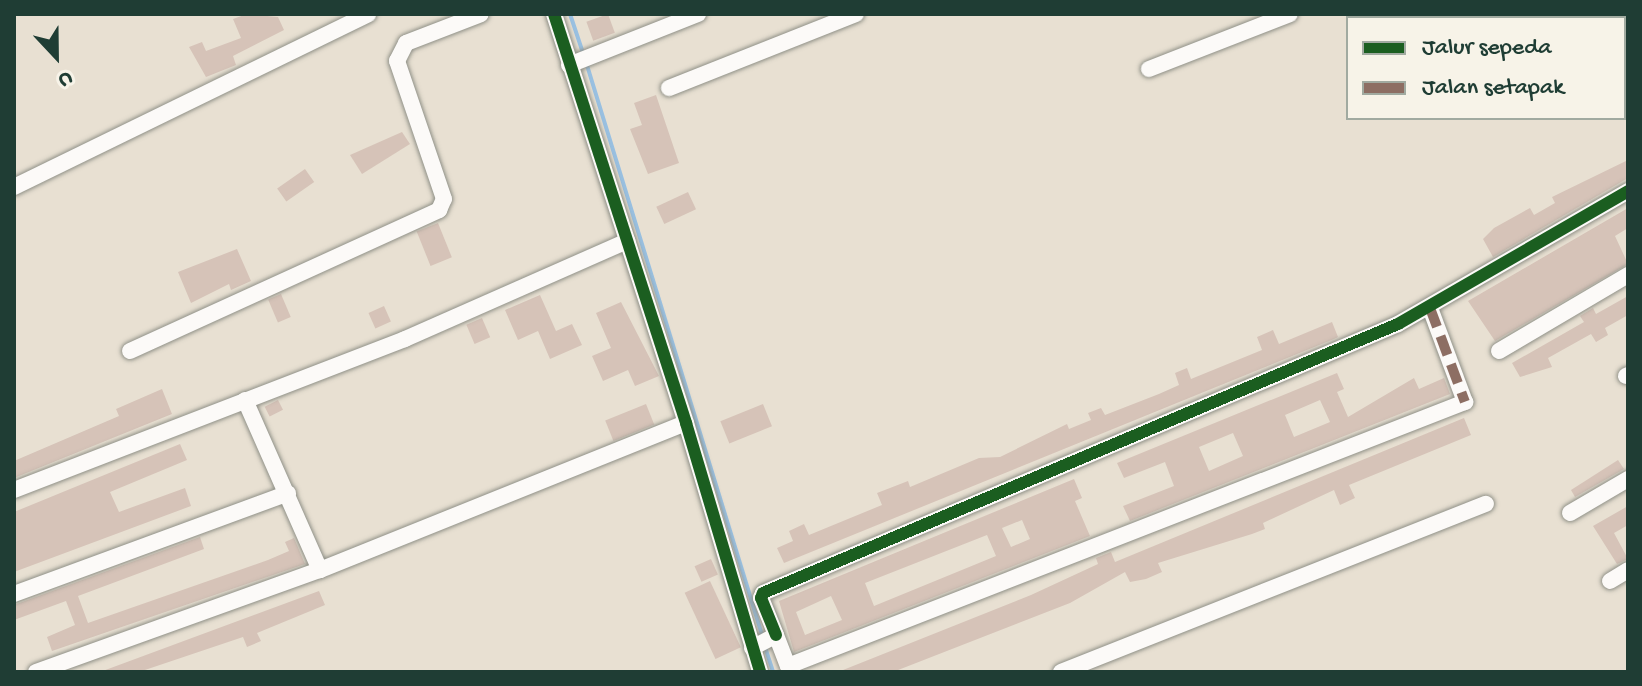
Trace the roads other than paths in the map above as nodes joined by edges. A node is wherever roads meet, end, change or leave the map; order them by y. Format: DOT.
graph roads {
  1 [pos="368,14"];
  2 [pos="481,14"];
  3 [pos="554,14"];
  4 [pos="698,14"];
  5 [pos="856,14"];
  6 [pos="1290,14"];
  7 [pos="578,62"];
  8 [pos="1149,69"];
  9 [pos="669,88"];
  10 [pos="14,187"];
  11 [pos="1628,191"];
  12 [pos="627,241"];
  13 [pos="1628,275"];
  14 [pos="1430,308"];
  15 [pos="130,351"];
  16 [pos="1499,351"];
  17 [pos="245,400"];
  18 [pos="686,423"];
  19 [pos="1628,479"];
  20 [pos="14,490"];
  21 [pos="288,493"];
  22 [pos="1486,504"];
  23 [pos="1570,513"];
  24 [pos="320,570"];
  25 [pos="1628,570"];
  26 [pos="1610,581"];
  27 [pos="14,594"];
  28 [pos="764,642"];
  29 [pos="36,672"];
  30 [pos="760,672"];
  31 [pos="1061,672"];
  1 -- 10 [label="street"];
  2 -- 15 [label="street"];
  3 -- 7 [label="street"];
  4 -- 7 [label="street"];
  5 -- 9 [label="street"];
  6 -- 8 [label="street"];
  7 -- 12 [label="street"];
  11 -- 14 [label="street"];
  12 -- 17 [label="street"];
  12 -- 18 [label="street"];
  13 -- 16 [label="street"];
  14 -- 28 [label="street"];
  14 -- 28 [label="street"];
  17 -- 20 [label="street"];
  17 -- 21 [label="street"];
  18 -- 24 [label="street"];
  18 -- 28 [label="street"];
  19 -- 23 [label="street"];
  21 -- 24 [label="street"];
  21 -- 27 [label="street"];
  22 -- 31 [label="street"];
  24 -- 29 [label="street"];
  25 -- 26 [label="street"];
  28 -- 30 [label="street"];
}
